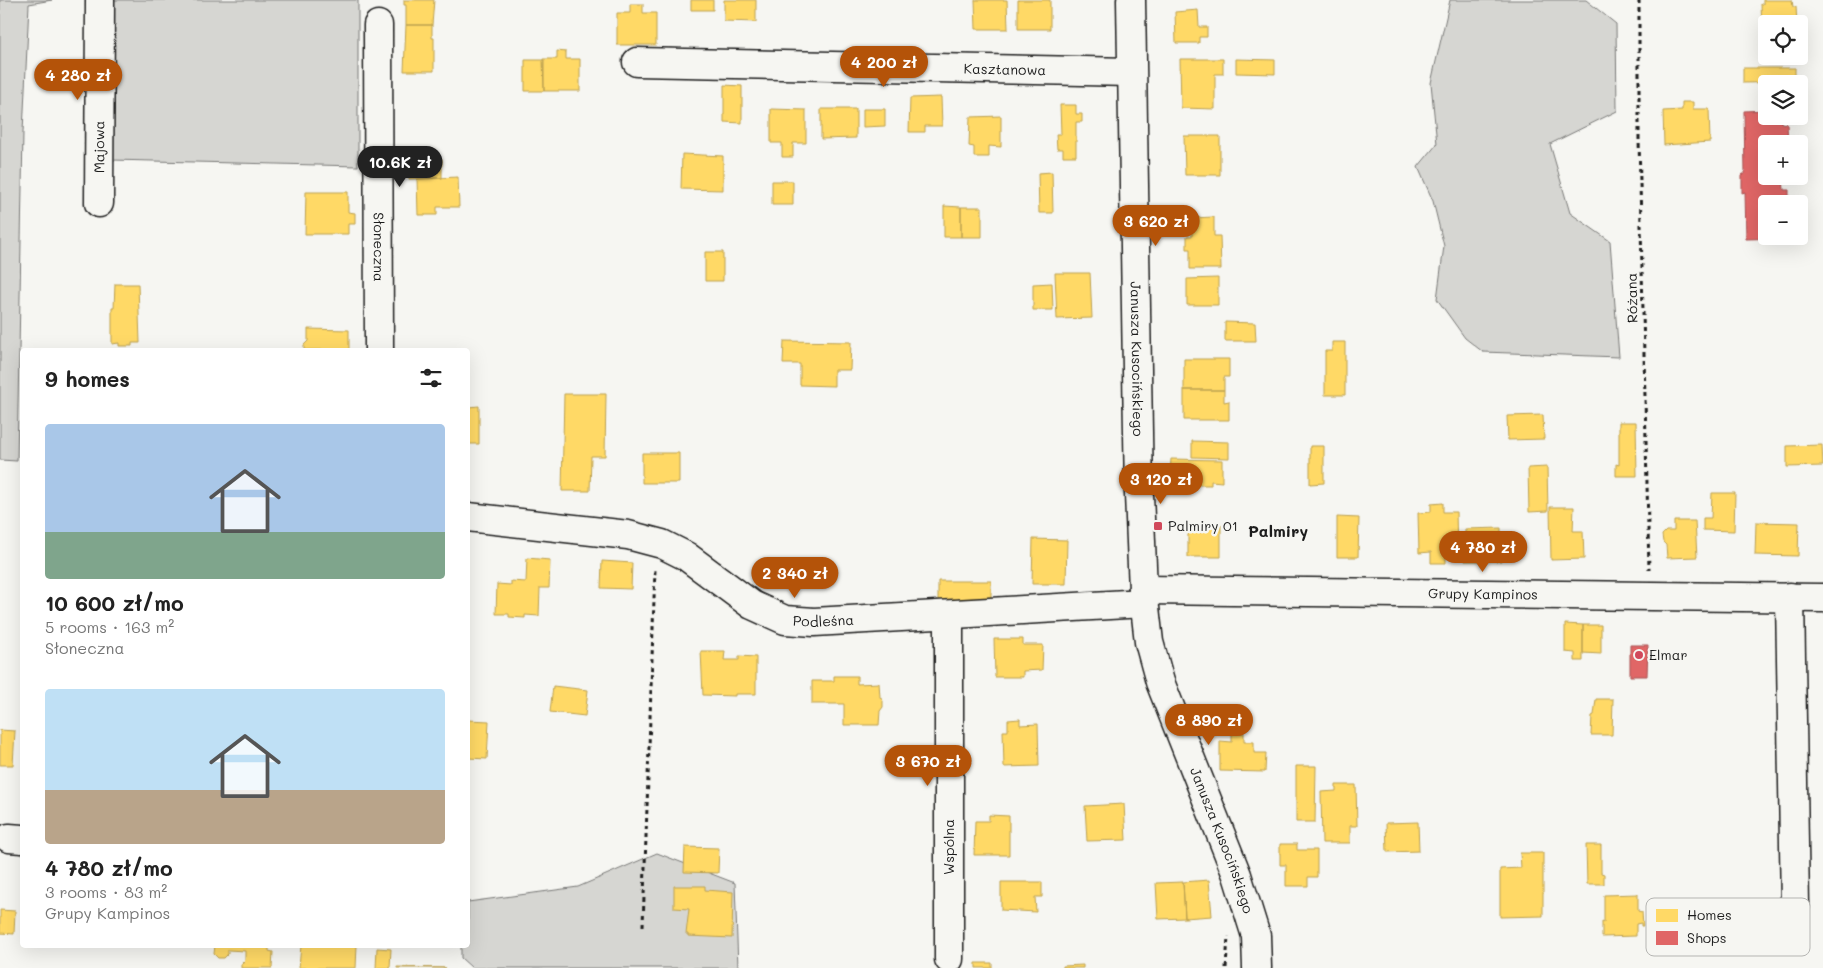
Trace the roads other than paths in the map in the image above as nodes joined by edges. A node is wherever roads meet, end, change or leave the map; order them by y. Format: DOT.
graph roads {
  1 [pos="100,0"];
  2 [pos="1131,0"];
  3 [pos="378,25"];
  4 [pos="637,62"];
  5 [pos="1131,72"];
  6 [pos="99,202"];
  7 [pos="379,348"];
  8 [pos="470,516"];
  9 [pos="1144,597"];
  10 [pos="1790,597"];
  11 [pos="1823,598"];
  12 [pos="949,615"];
  13 [pos="1795,898"];
  14 [pos="949,959"];
  15 [pos="1257,968"];
  1 -- 6 [label="street, Majowa"];
  2 -- 5 [label="street, Janusza Kusocińskiego"];
  3 -- 7 [label="street, Słoneczna"];
  4 -- 5 [label="street, Kasztanowa"];
  5 -- 9 [label="street, Janusza Kusocińskiego"];
  8 -- 12 [label="street, Podleśna"];
  9 -- 10 [label="street, Grupy Kampinos"];
  9 -- 12 [label="street, Podleśna"];
  9 -- 15 [label="street, Janusza Kusocińskiego"];
  10 -- 11 [label="street, Grupy Kampinos"];
  10 -- 13 [label="street"];
  12 -- 14 [label="street, Wspólna"];
}
